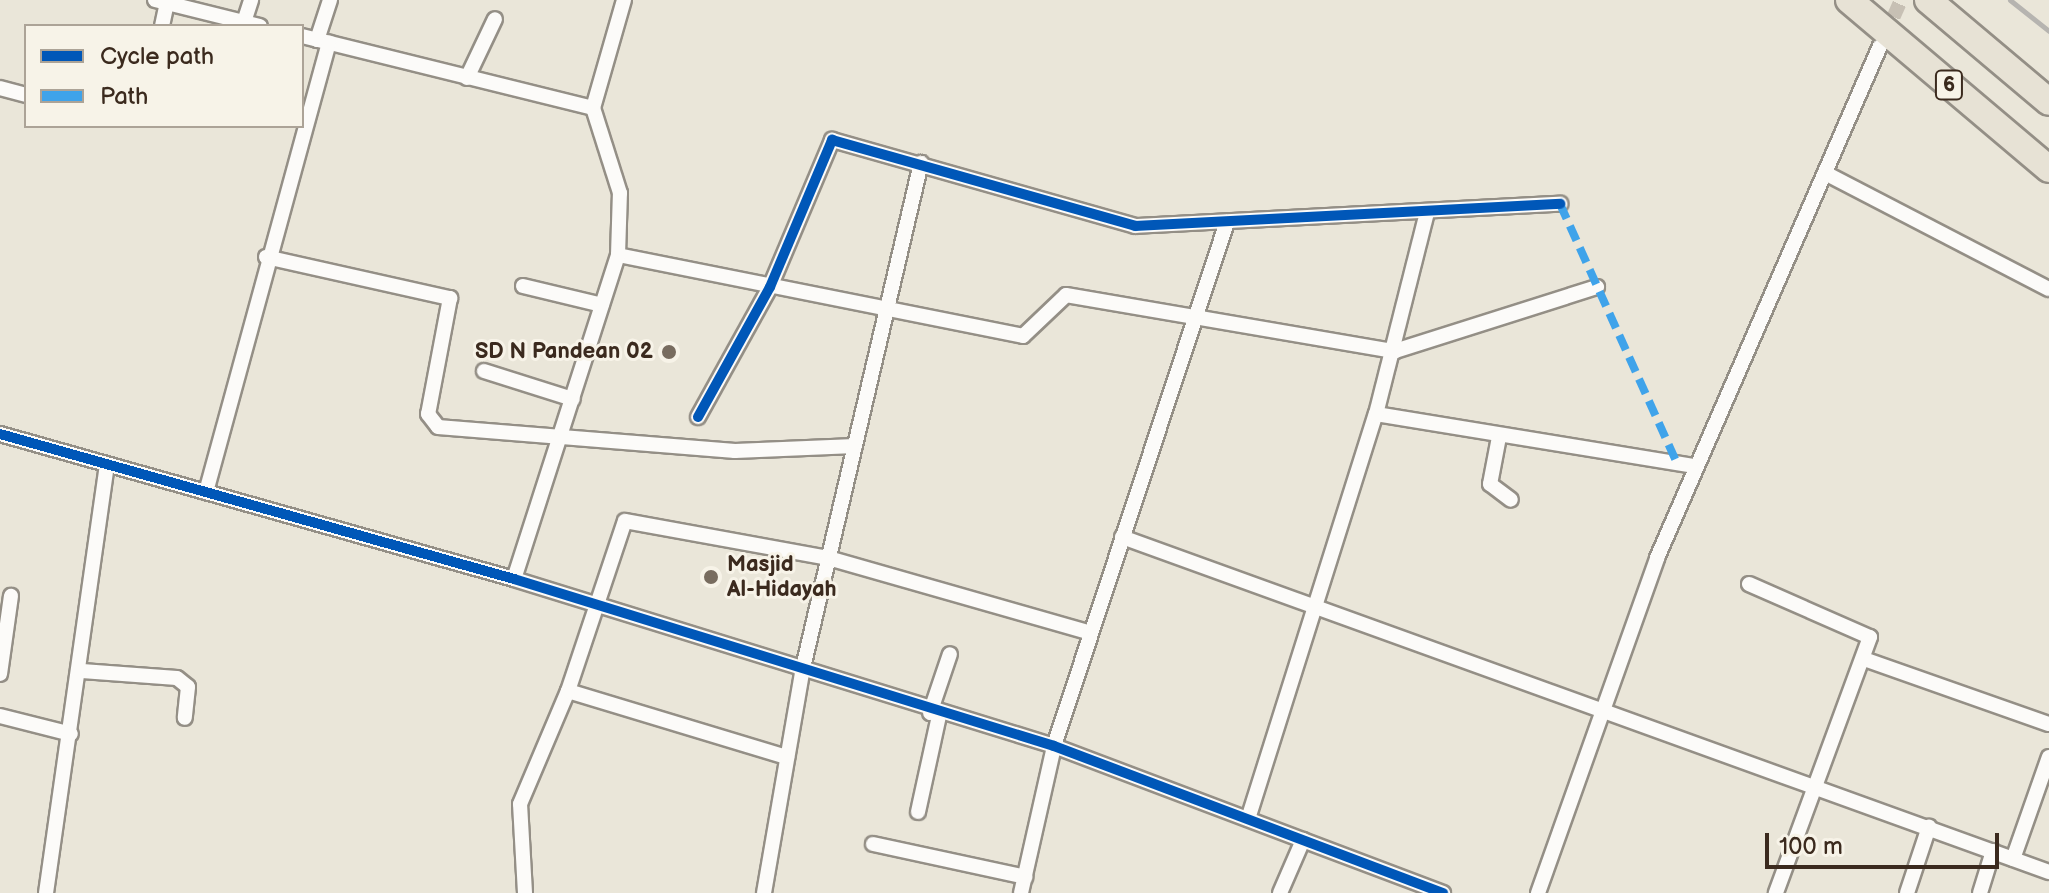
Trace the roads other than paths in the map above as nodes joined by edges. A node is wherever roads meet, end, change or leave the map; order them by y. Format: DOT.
graph roads {
  1 [pos="251,0"];
  2 [pos="330,0"];
  3 [pos="624,0"];
  4 [pos="1849,0"];
  5 [pos="1928,0"];
  6 [pos="161,1"];
  7 [pos="192,4"];
  8 [pos="495,19"];
  9 [pos="244,22"];
  10 [pos="162,24"];
  11 [pos="252,24"];
  12 [pos="304,37"];
  13 [pos="323,42"];
  14 [pos="1880,46"];
  15 [pos="467,78"];
  16 [pos="0,88"];
  17 [pos="24,94"];
  18 [pos="2049,102"];
  19 [pos="593,108"];
  20 [pos="304,114"];
  21 [pos="300,128"];
  22 [pos="921,163"];
  23 [pos="2049,169"];
  24 [pos="1825,173"];
  25 [pos="1560,204"];
  26 [pos="1427,212"];
  27 [pos="1227,222"];
  28 [pos="618,255"];
  29 [pos="266,257"];
  30 [pos="523,286"];
  31 [pos="770,287"];
  32 [pos="1597,287"];
  33 [pos="2049,289"];
  34 [pos="602,305"];
  35 [pos="885,311"];
  36 [pos="1195,321"];
  37 [pos="1395,351"];
  38 [pos="484,371"];
  39 [pos="573,399"];
  40 [pos="1376,414"];
  41 [pos="698,417"];
  42 [pos="0,434"];
  43 [pos="1499,437"];
  44 [pos="559,440"];
  45 [pos="855,446"];
  46 [pos="107,466"];
  47 [pos="1695,466"];
  48 [pos="206,492"];
  49 [pos="1511,500"];
  50 [pos="1122,537"];
  51 [pos="828,558"];
  52 [pos="514,579"];
  53 [pos="1749,584"];
  54 [pos="11,596"];
  55 [pos="597,604"];
  56 [pos="1318,606"];
  57 [pos="1091,633"];
  58 [pos="950,654"];
  59 [pos="1864,659"];
  60 [pos="82,671"];
  61 [pos="802,672"];
  62 [pos="0,674"];
  63 [pos="568,691"];
  64 [pos="1605,706"];
  65 [pos="934,714"];
  66 [pos="0,716"];
  67 [pos="185,718"];
  68 [pos="2049,724"];
  69 [pos="71,734"];
  70 [pos="1054,746"];
  71 [pos="787,757"];
  72 [pos="2049,757"];
  73 [pos="1817,786"];
  74 [pos="2043,794"];
  75 [pos="918,812"];
  76 [pos="1248,819"];
  77 [pos="1929,827"];
  78 [pos="1303,840"];
  79 [pos="873,844"];
  80 [pos="1993,851"];
  81 [pos="2013,859"];
  82 [pos="2049,872"];
  83 [pos="1025,877"];
  84 [pos="46,893"];
  85 [pos="525,893"];
  86 [pos="764,893"];
  87 [pos="1021,893"];
  88 [pos="1280,893"];
  89 [pos="1443,893"];
  90 [pos="1538,893"];
  91 [pos="1776,893"];
  92 [pos="1907,893"];
  93 [pos="1980,893"];
  1 -- 9 [label="street"];
  2 -- 13 [label="street"];
  3 -- 19 [label="street"];
  4 -- 23 [label="highway, 6"];
  5 -- 18 [label="highway, 6"];
  6 -- 7 [label="street"];
  6 -- 10 [label="street"];
  7 -- 9 [label="street"];
  8 -- 15 [label="street"];
  9 -- 11 [label="street"];
  12 -- 13 [label="street"];
  13 -- 15 [label="street"];
  13 -- 20 [label="street"];
  14 -- 24 [label="street"];
  15 -- 19 [label="street"];
  16 -- 17 [label="street"];
  19 -- 28 [label="street"];
  21 -- 29 [label="street"];
  22 -- 27 [label="street"];
  22 -- 31 [label="street"];
  22 -- 35 [label="street"];
  24 -- 33 [label="street"];
  24 -- 47 [label="street"];
  25 -- 26 [label="street"];
  26 -- 27 [label="street"];
  26 -- 37 [label="street"];
  27 -- 36 [label="street"];
  28 -- 31 [label="street"];
  28 -- 34 [label="street"];
  29 -- 44 [label="street"];
  29 -- 48 [label="street"];
  30 -- 34 [label="street"];
  31 -- 35 [label="street"];
  31 -- 41 [label="street"];
  32 -- 37 [label="street"];
  34 -- 39 [label="street"];
  35 -- 36 [label="street"];
  35 -- 45 [label="street"];
  36 -- 37 [label="street"];
  36 -- 50 [label="street"];
  37 -- 40 [label="street"];
  38 -- 39 [label="street"];
  39 -- 44 [label="street"];
  40 -- 43 [label="street"];
  40 -- 56 [label="street"];
  42 -- 46 [label="street"];
  43 -- 47 [label="street"];
  43 -- 49 [label="street"];
  44 -- 45 [label="street"];
  44 -- 52 [label="street"];
  45 -- 51 [label="street"];
  46 -- 48 [label="street"];
  46 -- 60 [label="street"];
  47 -- 64 [label="street"];
  48 -- 52 [label="street"];
  50 -- 56 [label="street"];
  50 -- 57 [label="street"];
  51 -- 55 [label="street"];
  51 -- 57 [label="street"];
  51 -- 61 [label="street"];
  52 -- 55 [label="street"];
  53 -- 59 [label="street"];
  54 -- 62 [label="street"];
  55 -- 61 [label="street"];
  55 -- 63 [label="street"];
  56 -- 64 [label="street"];
  56 -- 76 [label="street"];
  57 -- 70 [label="street"];
  58 -- 65 [label="street"];
  59 -- 68 [label="street"];
  59 -- 73 [label="street"];
  60 -- 67 [label="street"];
  60 -- 69 [label="street"];
  61 -- 65 [label="street"];
  61 -- 71 [label="street"];
  63 -- 71 [label="street"];
  63 -- 85 [label="street"];
  64 -- 73 [label="street"];
  64 -- 90 [label="street"];
  65 -- 70 [label="street"];
  65 -- 75 [label="street"];
  66 -- 69 [label="street"];
  69 -- 84 [label="street"];
  70 -- 76 [label="street"];
  70 -- 83 [label="street"];
  71 -- 86 [label="street"];
  72 -- 74 [label="street"];
  73 -- 77 [label="street"];
  73 -- 91 [label="street"];
  74 -- 81 [label="street"];
  76 -- 78 [label="street"];
  77 -- 80 [label="street"];
  77 -- 92 [label="street"];
  78 -- 88 [label="street"];
  78 -- 89 [label="street"];
  79 -- 83 [label="street"];
  80 -- 81 [label="street"];
  80 -- 93 [label="street"];
  81 -- 82 [label="street"];
  83 -- 87 [label="street"];
}
